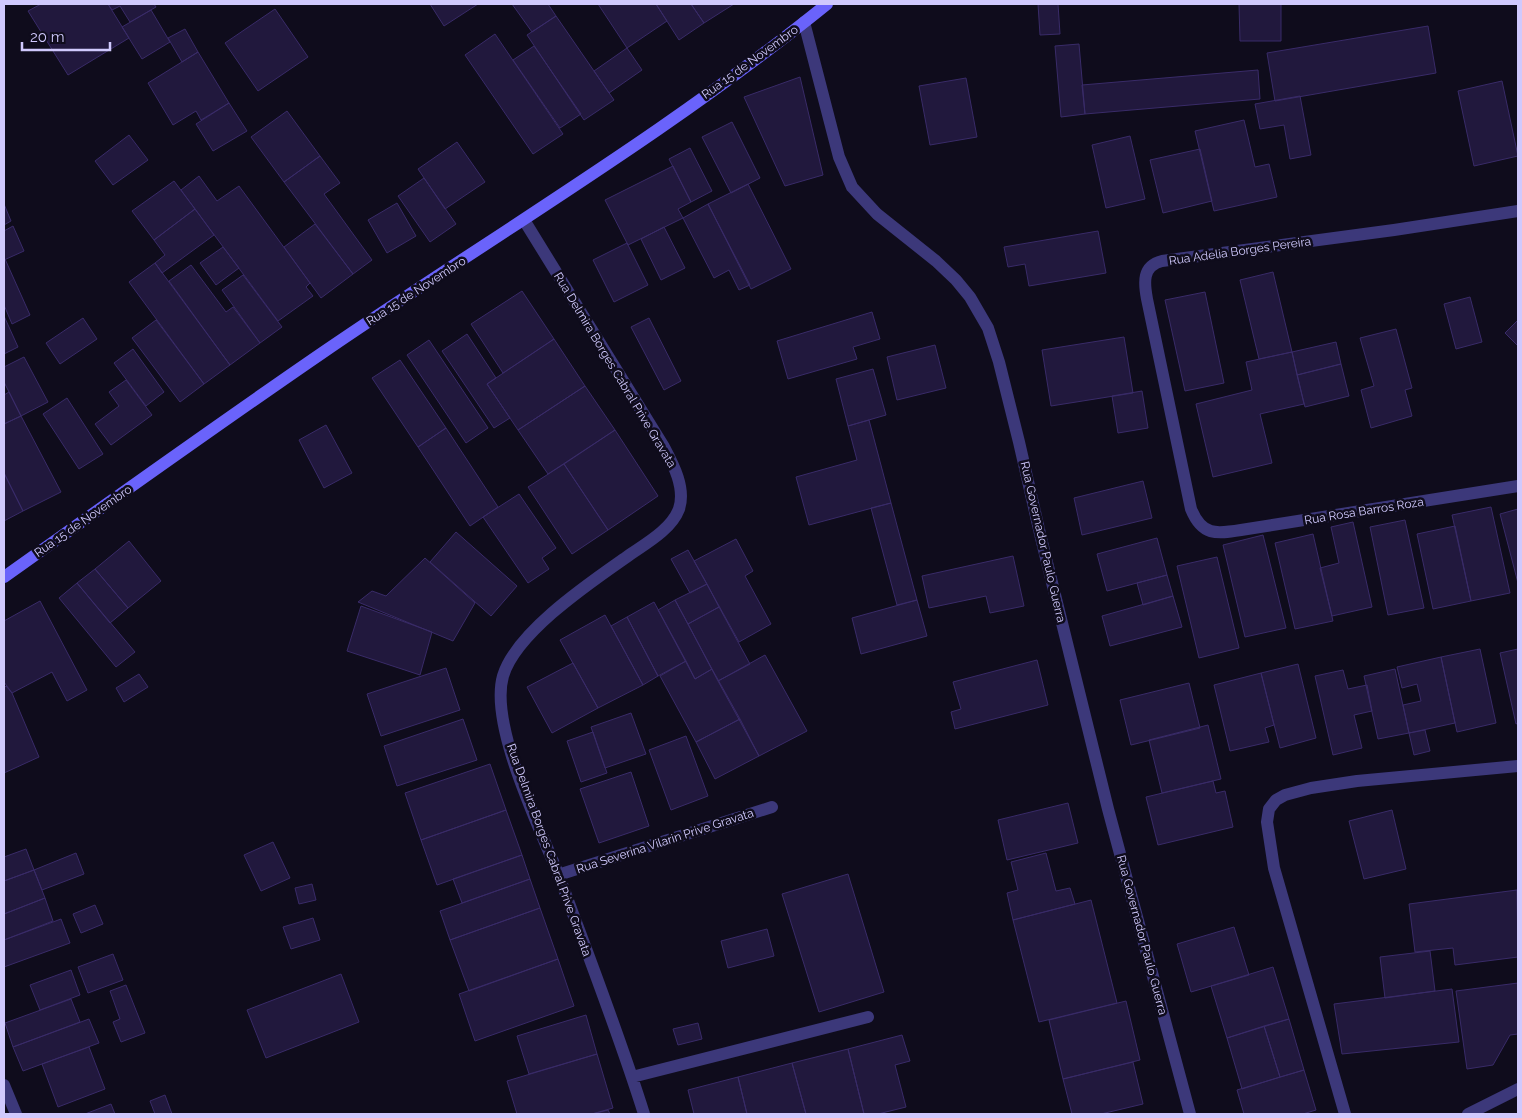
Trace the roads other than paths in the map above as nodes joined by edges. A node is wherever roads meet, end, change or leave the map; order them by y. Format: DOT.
graph roads {
  1 [pos="826,4"];
  2 [pos="804,22"];
  3 [pos="1518,211"];
  4 [pos="524,220"];
  5 [pos="1518,486"];
  6 [pos="1210,531"];
  7 [pos="4,577"];
  8 [pos="1518,767"];
  9 [pos="772,807"];
  10 [pos="558,875"];
  11 [pos="868,1017"];
  12 [pos="632,1077"];
  13 [pos="4,1085"];
  14 [pos="1518,1089"];
  15 [pos="16,1114"];
  16 [pos="644,1114"];
  17 [pos="1190,1114"];
  18 [pos="1345,1114"];
  19 [pos="1468,1114"];
  1 -- 2 [label="main road, Rua 15 de Novembro"];
  2 -- 4 [label="main road, Rua 15 de Novembro"];
  2 -- 17 [label="street, Rua Governador Paulo Guerra"];
  3 -- 6 [label="street, Rua Adelia Borges Pereira"];
  4 -- 7 [label="main road, Rua 15 de Novembro"];
  4 -- 10 [label="street, Rua Delmira Borges Cabral Prive Gravata"];
  5 -- 6 [label="street, Rua Rosa Barros Roza"];
  8 -- 18 [label="street"];
  9 -- 10 [label="street, Rua Severina Vilarin Prive Gravata"];
  10 -- 12 [label="street, Rua Delmira Borges Cabral Prive Gravata"];
  11 -- 12 [label="street"];
  12 -- 16 [label="street, Rua Delmira Borges Cabral Prive Gravata"];
  13 -- 15 [label="street"];
  14 -- 19 [label="street"];
}
